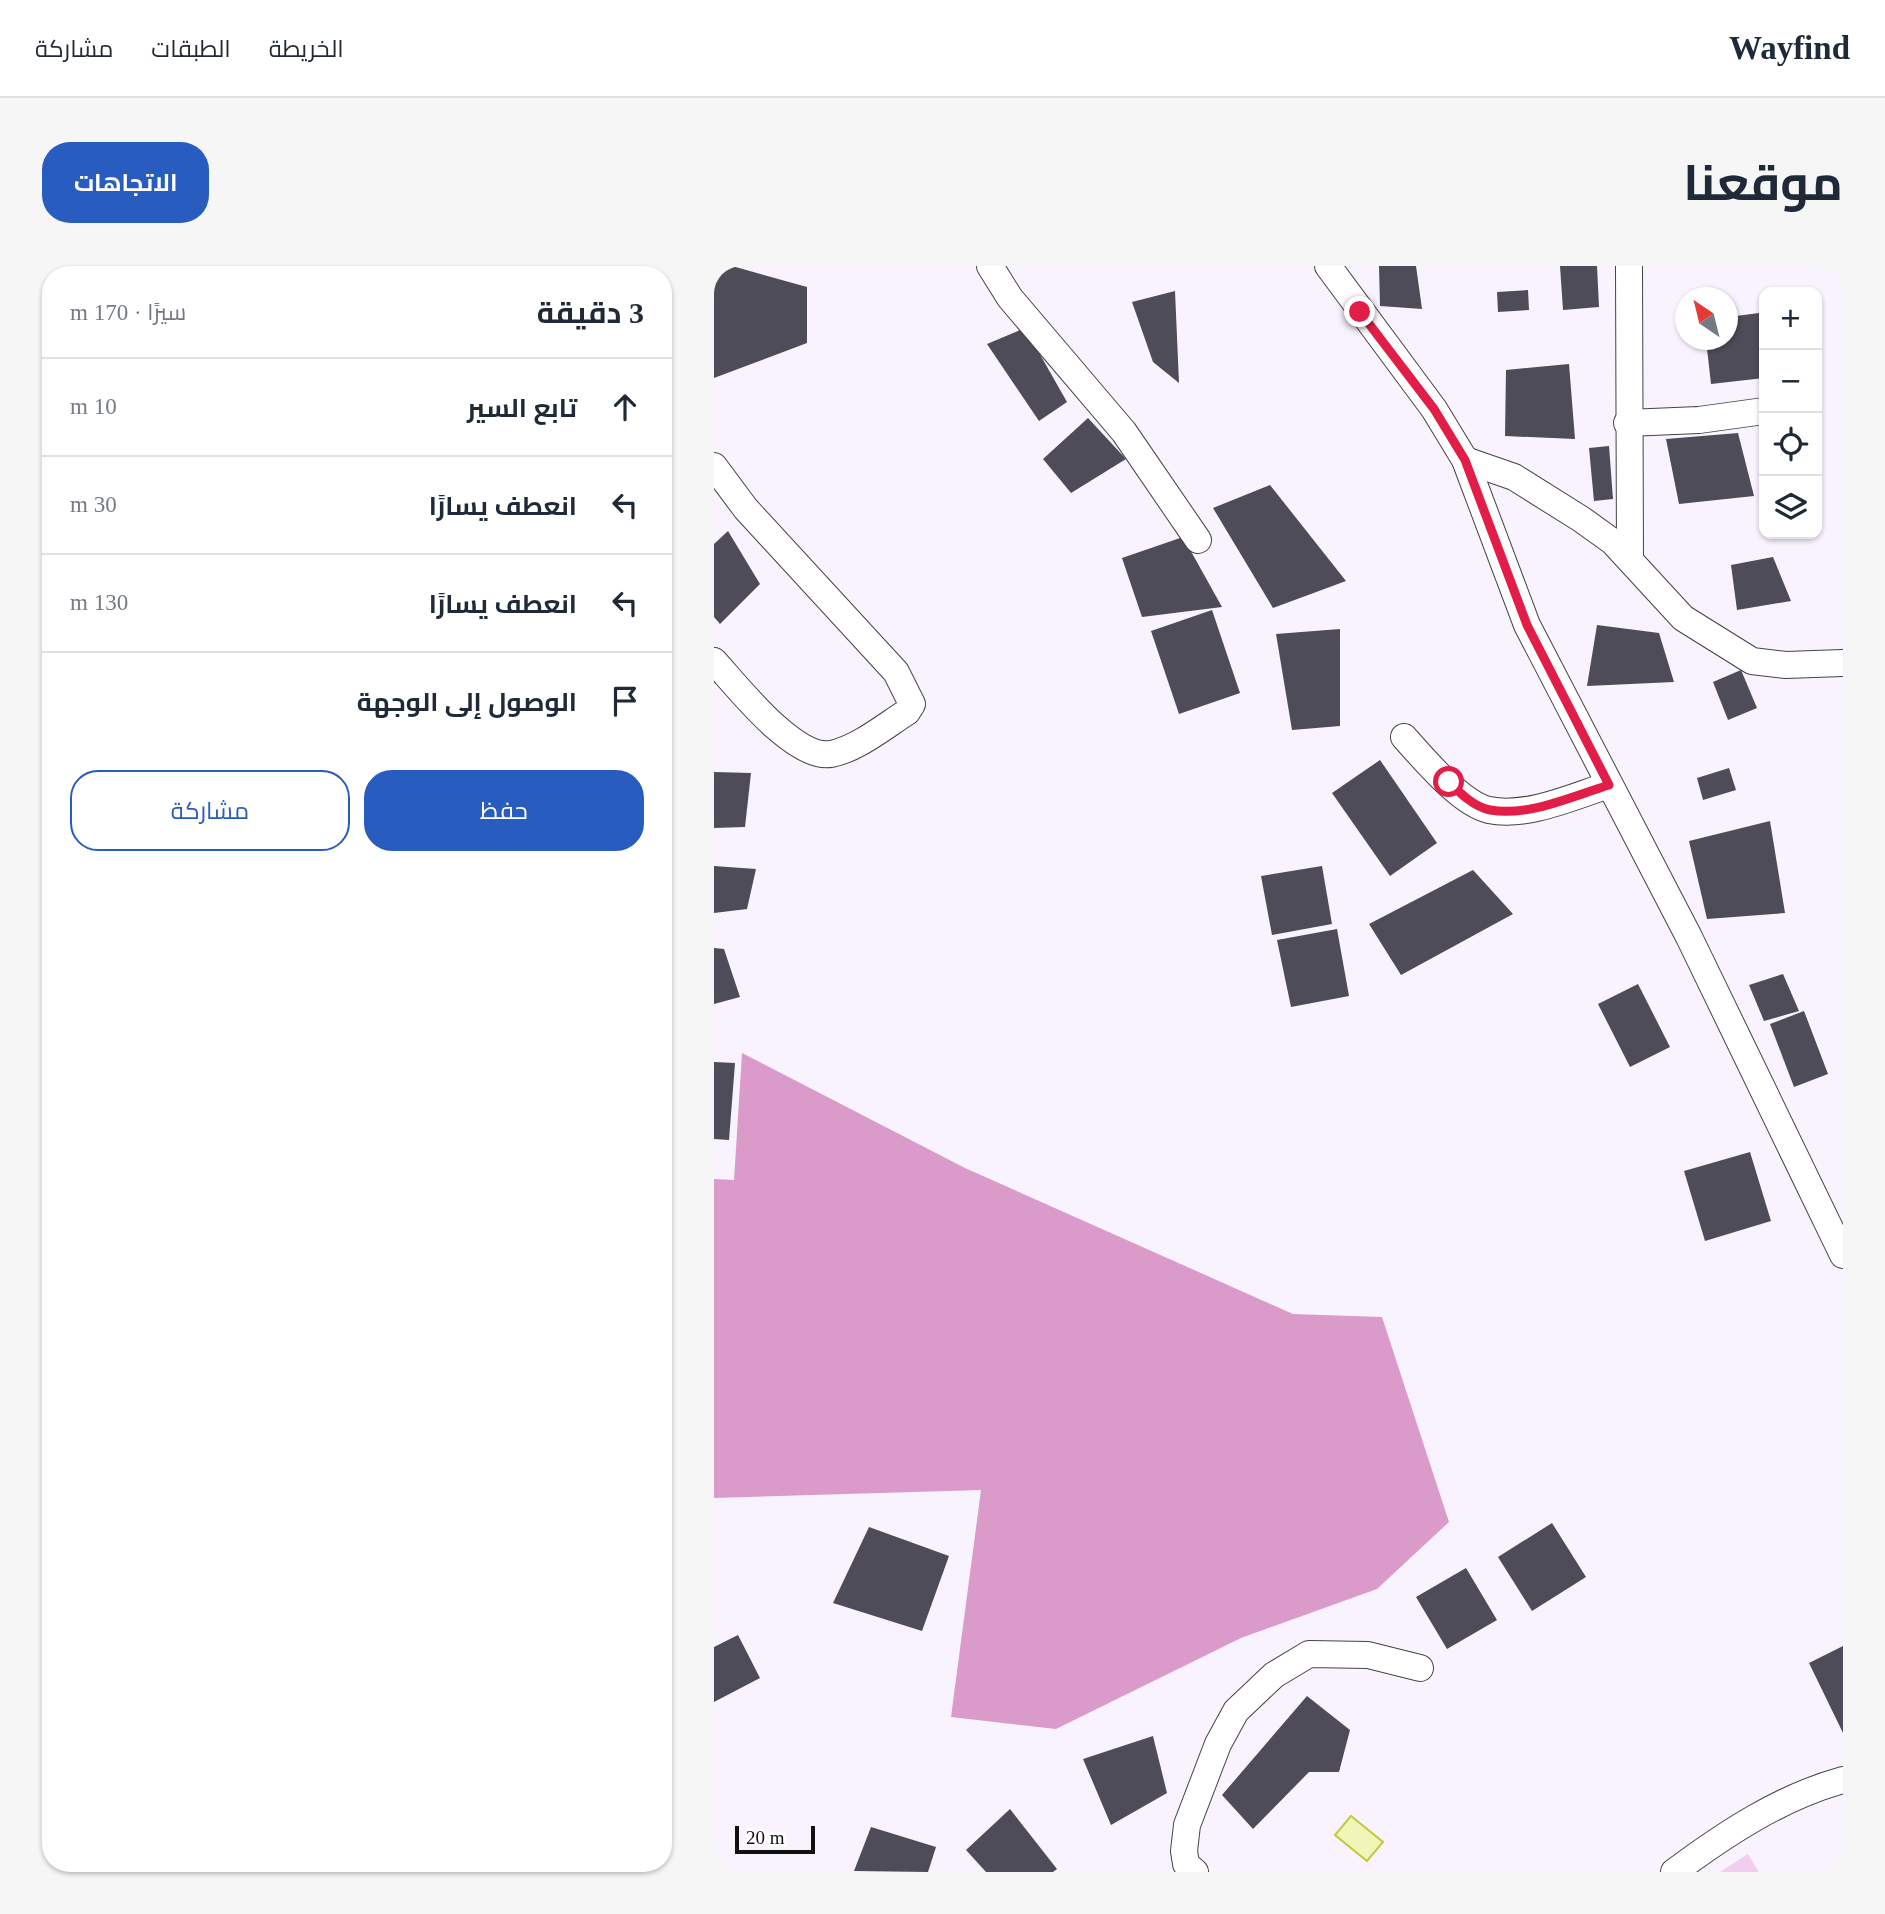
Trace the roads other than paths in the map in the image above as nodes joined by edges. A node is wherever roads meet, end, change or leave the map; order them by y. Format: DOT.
graph roads {
  1 [pos="990,266"];
  2 [pos="1328,266"];
  3 [pos="1629,266"];
  4 [pos="1759,412"];
  5 [pos="1627,423"];
  6 [pos="1465,460"];
  7 [pos="714,466"];
  8 [pos="1198,540"];
  9 [pos="1630,559"];
  10 [pos="714,661"];
  11 [pos="1843,663"];
  12 [pos="1404,737"];
  13 [pos="1609,785"];
  14 [pos="1843,1255"];
  15 [pos="1420,1668"];
  16 [pos="1843,1780"];
  17 [pos="1195,1872"];
  18 [pos="1674,1872"];
  1 -- 8 [label="street"];
  2 -- 6 [label="street"];
  3 -- 5 [label="street"];
  4 -- 5 [label="street"];
  5 -- 9 [label="street"];
  6 -- 9 [label="street"];
  6 -- 13 [label="street"];
  7 -- 10 [label="street"];
  9 -- 11 [label="street"];
  12 -- 13 [label="street"];
  13 -- 14 [label="street"];
  15 -- 17 [label="street"];
  16 -- 18 [label="street"];
}
